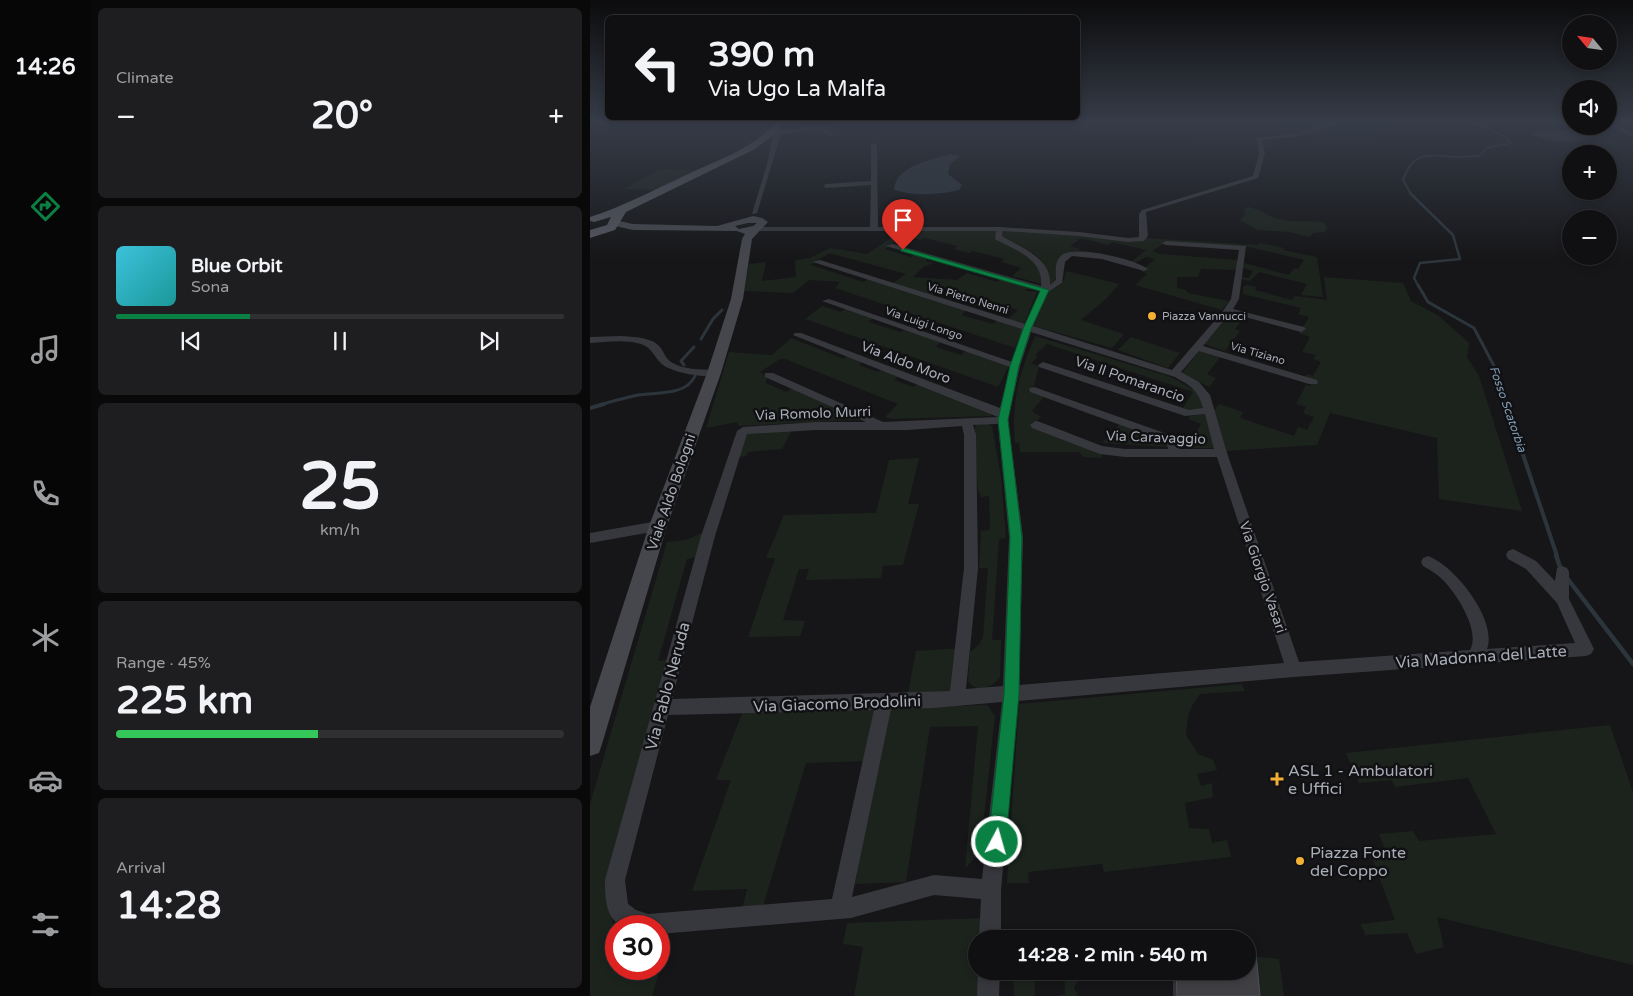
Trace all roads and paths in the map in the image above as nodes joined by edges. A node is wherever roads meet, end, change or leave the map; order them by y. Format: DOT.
graph roads {
  1 [pos="710,167"];
  2 [pos="769,167"];
  3 [pos="874,167"];
  4 [pos="1258,167"];
  5 [pos="874,183"];
  6 [pos="826,186"];
  7 [pos="626,208"];
  8 [pos="592,219"];
  9 [pos="614,222"];
  10 [pos="748,226"];
  11 [pos="633,227"];
  12 [pos="874,229"];
  13 [pos="1000,229"];
  14 [pos="603,231"];
  15 [pos="590,234"];
  16 [pos="1166,244"];
  17 [pos="890,246"];
  18 [pos="817,262"];
  19 [pos="1144,269"];
  20 [pos="1045,290"];
  21 [pos="826,301"];
  22 [pos="1228,310"];
  23 [pos="1027,329"];
  24 [pos="1301,329"];
  25 [pos="798,335"];
  26 [pos="590,340"];
  27 [pos="1196,348"];
  28 [pos="1043,365"];
  29 [pos="1015,366"];
  30 [pos="714,373"];
  31 [pos="1174,374"];
  32 [pos="769,375"];
  33 [pos="1313,382"];
  34 [pos="1034,390"];
  35 [pos="1209,410"];
  36 [pos="1004,417"];
  37 [pos="967,422"];
  38 [pos="1036,425"];
  39 [pos="884,426"];
  40 [pos="743,431"];
  41 [pos="1175,452"];
  42 [pos="1221,454"];
  43 [pos="658,526"];
  44 [pos="590,538"];
  45 [pos="1513,555"];
  46 [pos="1428,562"];
  47 [pos="1562,572"];
  48 [pos="1562,599"];
  49 [pos="1475,656"];
  50 [pos="1294,670"];
  51 [pos="1011,694"];
  52 [pos="957,698"];
  53 [pos="884,702"];
  54 [pos="662,708"];
  55 [pos="590,744"];
  56 [pos="991,890"];
  57 [pos="840,908"];
  58 [pos="990,930"];
  59 [pos="989,980"];
  60 [pos="988,996"];
  1 -- 7 [label="main road"];
  2 -- 10 [label="street"];
  3 -- 5 [label="street"];
  4 -- 13 [label="street"];
  5 -- 6 [label="street"];
  5 -- 12 [label="street"];
  7 -- 8 [label="main road"];
  7 -- 9 [label="main road"];
  8 -- 9 [label="main road"];
  9 -- 11 [label="main road"];
  9 -- 14 [label="main road"];
  10 -- 11 [label="main road"];
  10 -- 12 [label="street"];
  10 -- 30 [label="main road, Viale Aldo Bologni"];
  11 -- 14 [label="main road"];
  12 -- 13 [label="street"];
  13 -- 20 [label="street"];
  14 -- 15 [label="main road"];
  16 -- 22 [label="street"];
  17 -- 20 [label="street"];
  18 -- 23 [label="street, Via Pietro Nenni"];
  19 -- 20 [label="street"];
  20 -- 23 [label="street"];
  21 -- 29 [label="street, Via Luigi Longo"];
  22 -- 24 [label="street"];
  22 -- 27 [label="street"];
  23 -- 29 [label="street"];
  23 -- 31 [label="street, Via Giorgio Vasari"];
  25 -- 36 [label="street, Via Aldo Moro"];
  26 -- 30 [label="street"];
  27 -- 31 [label="street"];
  27 -- 33 [label="street, Via Tiziano"];
  28 -- 35 [label="street, Via Il Pomarancio"];
  29 -- 36 [label="street"];
  30 -- 43 [label="main road, Viale Aldo Bologni"];
  31 -- 35 [label="street, Via Giorgio Vasari"];
  32 -- 39 [label="street, Via Romolo Murri"];
  34 -- 41 [label="street"];
  35 -- 42 [label="street, Via Giorgio Vasari"];
  36 -- 37 [label="street, Via Romolo Murri"];
  36 -- 51 [label="street"];
  37 -- 39 [label="street, Via Romolo Murri"];
  37 -- 52 [label="street"];
  38 -- 41 [label="street, Via Caravaggio"];
  39 -- 40 [label="street, Via Romolo Murri"];
  40 -- 54 [label="street, Via Pablo Neruda"];
  41 -- 42 [label="street, Via Caravaggio"];
  42 -- 50 [label="street, Via Giorgio Vasari"];
  43 -- 44 [label="street"];
  43 -- 55 [label="main road, Viale Aldo Bologni"];
  45 -- 48 [label="street"];
  46 -- 49 [label="street"];
  47 -- 48 [label="street, Via Madonna del Latte"];
  48 -- 49 [label="street, Via Madonna del Latte"];
  49 -- 50 [label="street, Via Madonna del Latte"];
  50 -- 51 [label="street"];
  51 -- 52 [label="street, Via Giacomo Brodolini"];
  51 -- 56 [label="street"];
  52 -- 53 [label="street, Via Giacomo Brodolini"];
  53 -- 54 [label="street, Via Giacomo Brodolini"];
  53 -- 57 [label="street"];
  54 -- 57 [label="street, Via Pablo Neruda"];
  56 -- 57 [label="street"];
  56 -- 58 [label="street"];
  59 -- 60 [label="street"];
}
